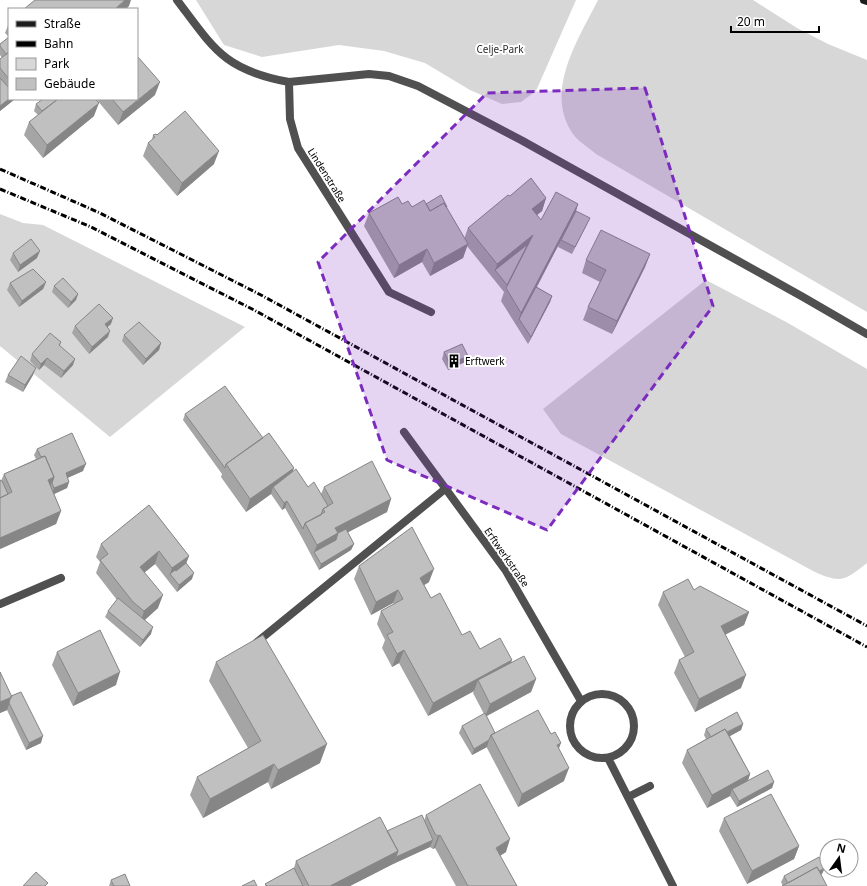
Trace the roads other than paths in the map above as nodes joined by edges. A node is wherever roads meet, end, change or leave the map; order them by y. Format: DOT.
graph roads {
  1 [pos="177,0"];
  2 [pos="289,82"];
  3 [pos="431,312"];
  4 [pos="867,334"];
  5 [pos="404,432"];
  6 [pos="445,489"];
  7 [pos="61,578"];
  8 [pos="0,604"];
  9 [pos="257,642"];
  10 [pos="581,701"];
  11 [pos="608,758"];
  12 [pos="650,786"];
  13 [pos="628,797"];
  14 [pos="674,886"];
  1 -- 2 [label="street"];
  2 -- 3 [label="street, Lindenstraße"];
  2 -- 4 [label="street"];
  5 -- 6 [label="street, Erftwerkstraße"];
  6 -- 9 [label="street"];
  6 -- 10 [label="street, Erftwerkstraße"];
  7 -- 8 [label="street"];
  10 -- 11 [label="street"];
  10 -- 11 [label="street"];
  11 -- 13 [label="street"];
  12 -- 13 [label="street"];
  13 -- 14 [label="street"];
}
